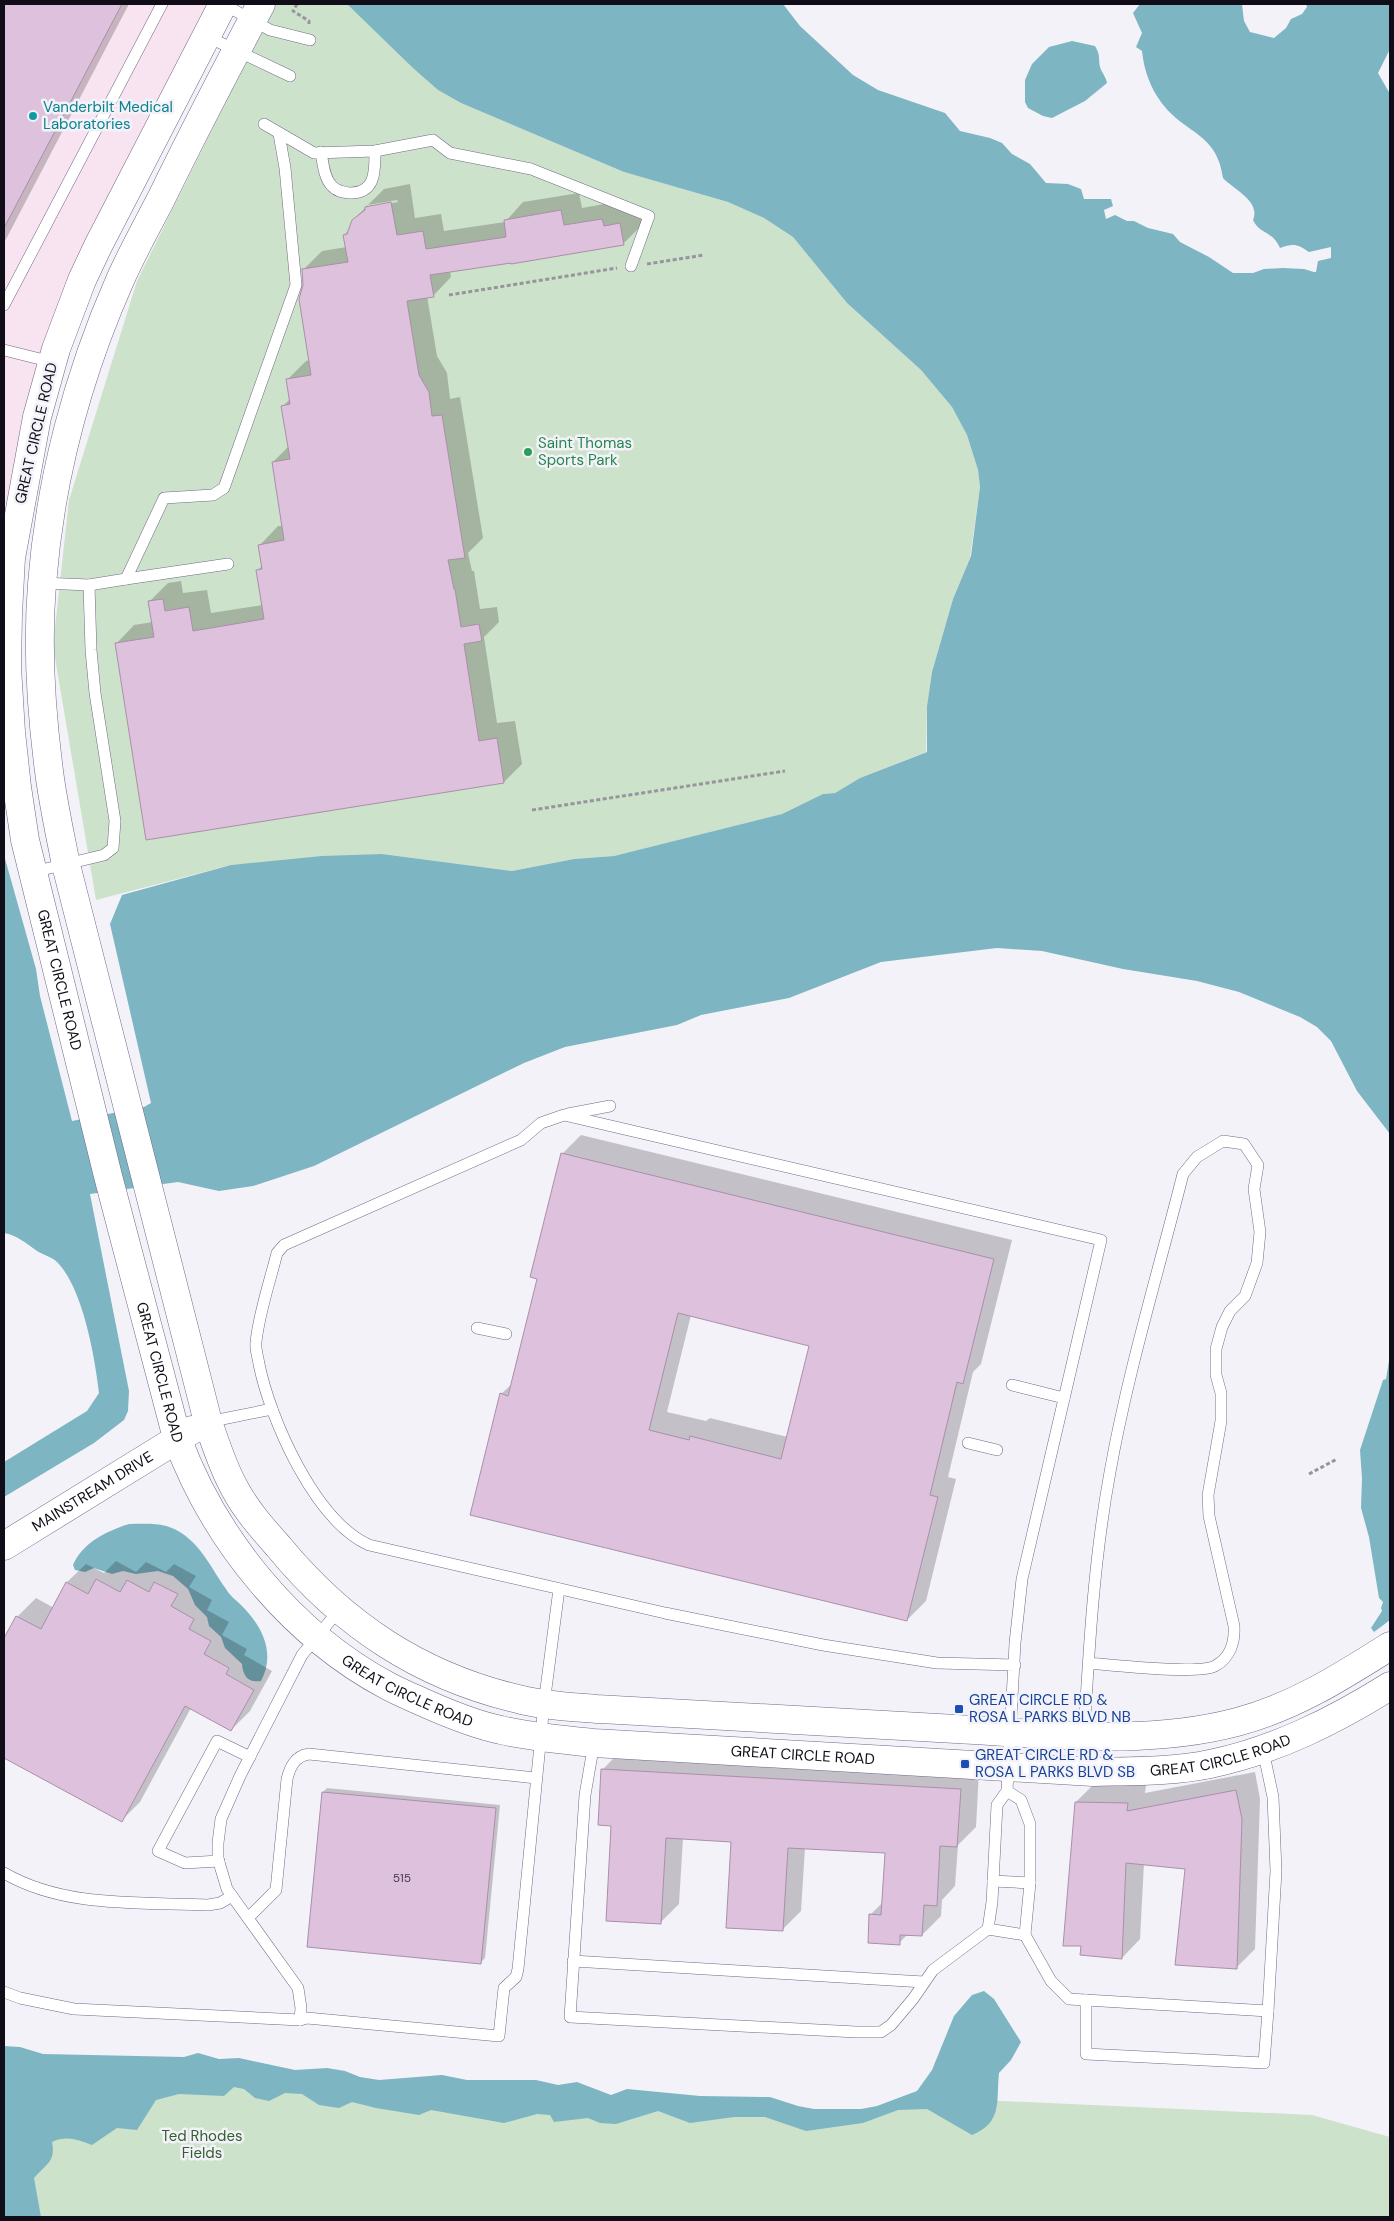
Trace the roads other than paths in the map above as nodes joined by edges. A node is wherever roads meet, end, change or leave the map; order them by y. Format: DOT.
graph roads {
  1 [pos="162,4"];
  2 [pos="223,4"];
  3 [pos="257,12"];
  4 [pos="206,36"];
  5 [pos="310,40"];
  6 [pos="236,51"];
  7 [pos="290,76"];
  8 [pos="264,124"];
  9 [pos="279,134"];
  10 [pos="375,151"];
  11 [pos="321,152"];
  12 [pos="631,266"];
  13 [pos="4,305"];
  14 [pos="4,350"];
  15 [pos="52,362"];
  16 [pos="228,564"];
  17 [pos="126,579"];
  18 [pos="42,583"];
  19 [pos="89,585"];
  20 [pos="20,621"];
  21 [pos="66,865"];
  22 [pos="33,872"];
  23 [pos="610,1106"];
  24 [pos="564,1115"];
  25 [pos="477,1328"];
  26 [pos="506,1334"];
  27 [pos="1012,1385"];
  28 [pos="1064,1398"];
  29 [pos="272,1409"];
  30 [pos="208,1422"];
  31 [pos="177,1438"];
  32 [pos="968,1443"];
  33 [pos="996,1450"];
  34 [pos="4,1546"];
  35 [pos="560,1589"];
  36 [pos="339,1610"];
  37 [pos="318,1636"];
  38 [pos="1390,1646"];
  39 [pos="1015,1664"];
  40 [pos="1088,1664"];
  41 [pos="1390,1686"];
  42 [pos="544,1704"];
  43 [pos="1011,1732"];
  44 [pos="1084,1735"];
  45 [pos="540,1737"];
  46 [pos="594,1743"];
  47 [pos="1263,1750"];
  48 [pos="250,1757"];
  49 [pos="536,1778"];
  50 [pos="1008,1779"];
  51 [pos="218,1862"];
  52 [pos="4,1874"];
  53 [pos="992,1881"];
  54 [pos="1030,1883"];
  55 [pos="232,1896"];
  56 [pos="248,1918"];
  57 [pos="988,1929"];
  58 [pos="1025,1935"];
  59 [pos="573,1961"];
  60 [pos="924,1982"];
  61 [pos="4,1992"];
  62 [pos="1086,2000"];
  63 [pos="1268,2011"];
  64 [pos="300,2020"];
  1 -- 13 [label="lane"];
  2 -- 3 [label="lane"];
  2 -- 4 [label="street, GREAT CIRCLE ROAD"];
  3 -- 5 [label="lane"];
  3 -- 6 [label="street, GREAT CIRCLE ROAD"];
  4 -- 6 [label="lane"];
  4 -- 15 [label="street, GREAT CIRCLE ROAD"];
  6 -- 7 [label="lane"];
  6 -- 18 [label="street, GREAT CIRCLE ROAD"];
  8 -- 9 [label="lane"];
  9 -- 11 [label="lane"];
  9 -- 17 [label="lane"];
  10 -- 11 [label="lane"];
  10 -- 11 [label="lane"];
  10 -- 12 [label="lane"];
  14 -- 15 [label="lane"];
  15 -- 20 [label="street, GREAT CIRCLE ROAD"];
  16 -- 17 [label="lane"];
  17 -- 19 [label="lane"];
  18 -- 19 [label="lane"];
  18 -- 20 [label="street, GREAT CIRCLE ROAD"];
  19 -- 21 [label="lane"];
  20 -- 21 [label="street, GREAT CIRCLE ROAD"];
  20 -- 22 [label="street, GREAT CIRCLE ROAD"];
  21 -- 22 [label="lane"];
  21 -- 30 [label="street, GREAT CIRCLE ROAD"];
  22 -- 31 [label="street, GREAT CIRCLE ROAD"];
  23 -- 24 [label="lane"];
  24 -- 28 [label="lane"];
  24 -- 29 [label="lane"];
  25 -- 26 [label="lane"];
  27 -- 28 [label="lane"];
  28 -- 39 [label="lane"];
  29 -- 30 [label="lane"];
  29 -- 35 [label="lane"];
  30 -- 31 [label="street, MAINSTREAM DRIVE"];
  30 -- 36 [label="street, GREAT CIRCLE ROAD"];
  31 -- 34 [label="street, MAINSTREAM DRIVE"];
  31 -- 37 [label="street, GREAT CIRCLE ROAD"];
  32 -- 33 [label="lane"];
  35 -- 39 [label="lane"];
  35 -- 42 [label="lane"];
  36 -- 37 [label="lane"];
  36 -- 42 [label="street, GREAT CIRCLE ROAD"];
  37 -- 45 [label="street, GREAT CIRCLE ROAD"];
  37 -- 48 [label="lane"];
  38 -- 44 [label="street, GREAT CIRCLE ROAD"];
  39 -- 43 [label="lane"];
  40 -- 40 [label="lane"];
  40 -- 44 [label="lane"];
  41 -- 47 [label="street, GREAT CIRCLE ROAD"];
  42 -- 43 [label="street, GREAT CIRCLE ROAD"];
  42 -- 45 [label="lane"];
  43 -- 44 [label="street, GREAT CIRCLE ROAD"];
  43 -- 50 [label="lane"];
  45 -- 46 [label="street, GREAT CIRCLE ROAD"];
  45 -- 49 [label="lane"];
  46 -- 50 [label="street, GREAT CIRCLE ROAD"];
  46 -- 59 [label="lane"];
  47 -- 50 [label="street, GREAT CIRCLE ROAD"];
  47 -- 63 [label="lane"];
  48 -- 51 [label="lane"];
  48 -- 51 [label="lane"];
  49 -- 56 [label="lane"];
  49 -- 64 [label="lane"];
  50 -- 53 [label="lane"];
  50 -- 54 [label="lane"];
  51 -- 55 [label="lane"];
  52 -- 55 [label="lane"];
  53 -- 54 [label="lane"];
  53 -- 57 [label="lane"];
  54 -- 58 [label="lane"];
  55 -- 56 [label="lane"];
  56 -- 64 [label="lane"];
  57 -- 58 [label="lane"];
  57 -- 60 [label="lane"];
  58 -- 62 [label="lane"];
  59 -- 60 [label="lane"];
  59 -- 60 [label="lane"];
  61 -- 64 [label="lane"];
  62 -- 63 [label="lane"];
  62 -- 63 [label="lane"];
}
